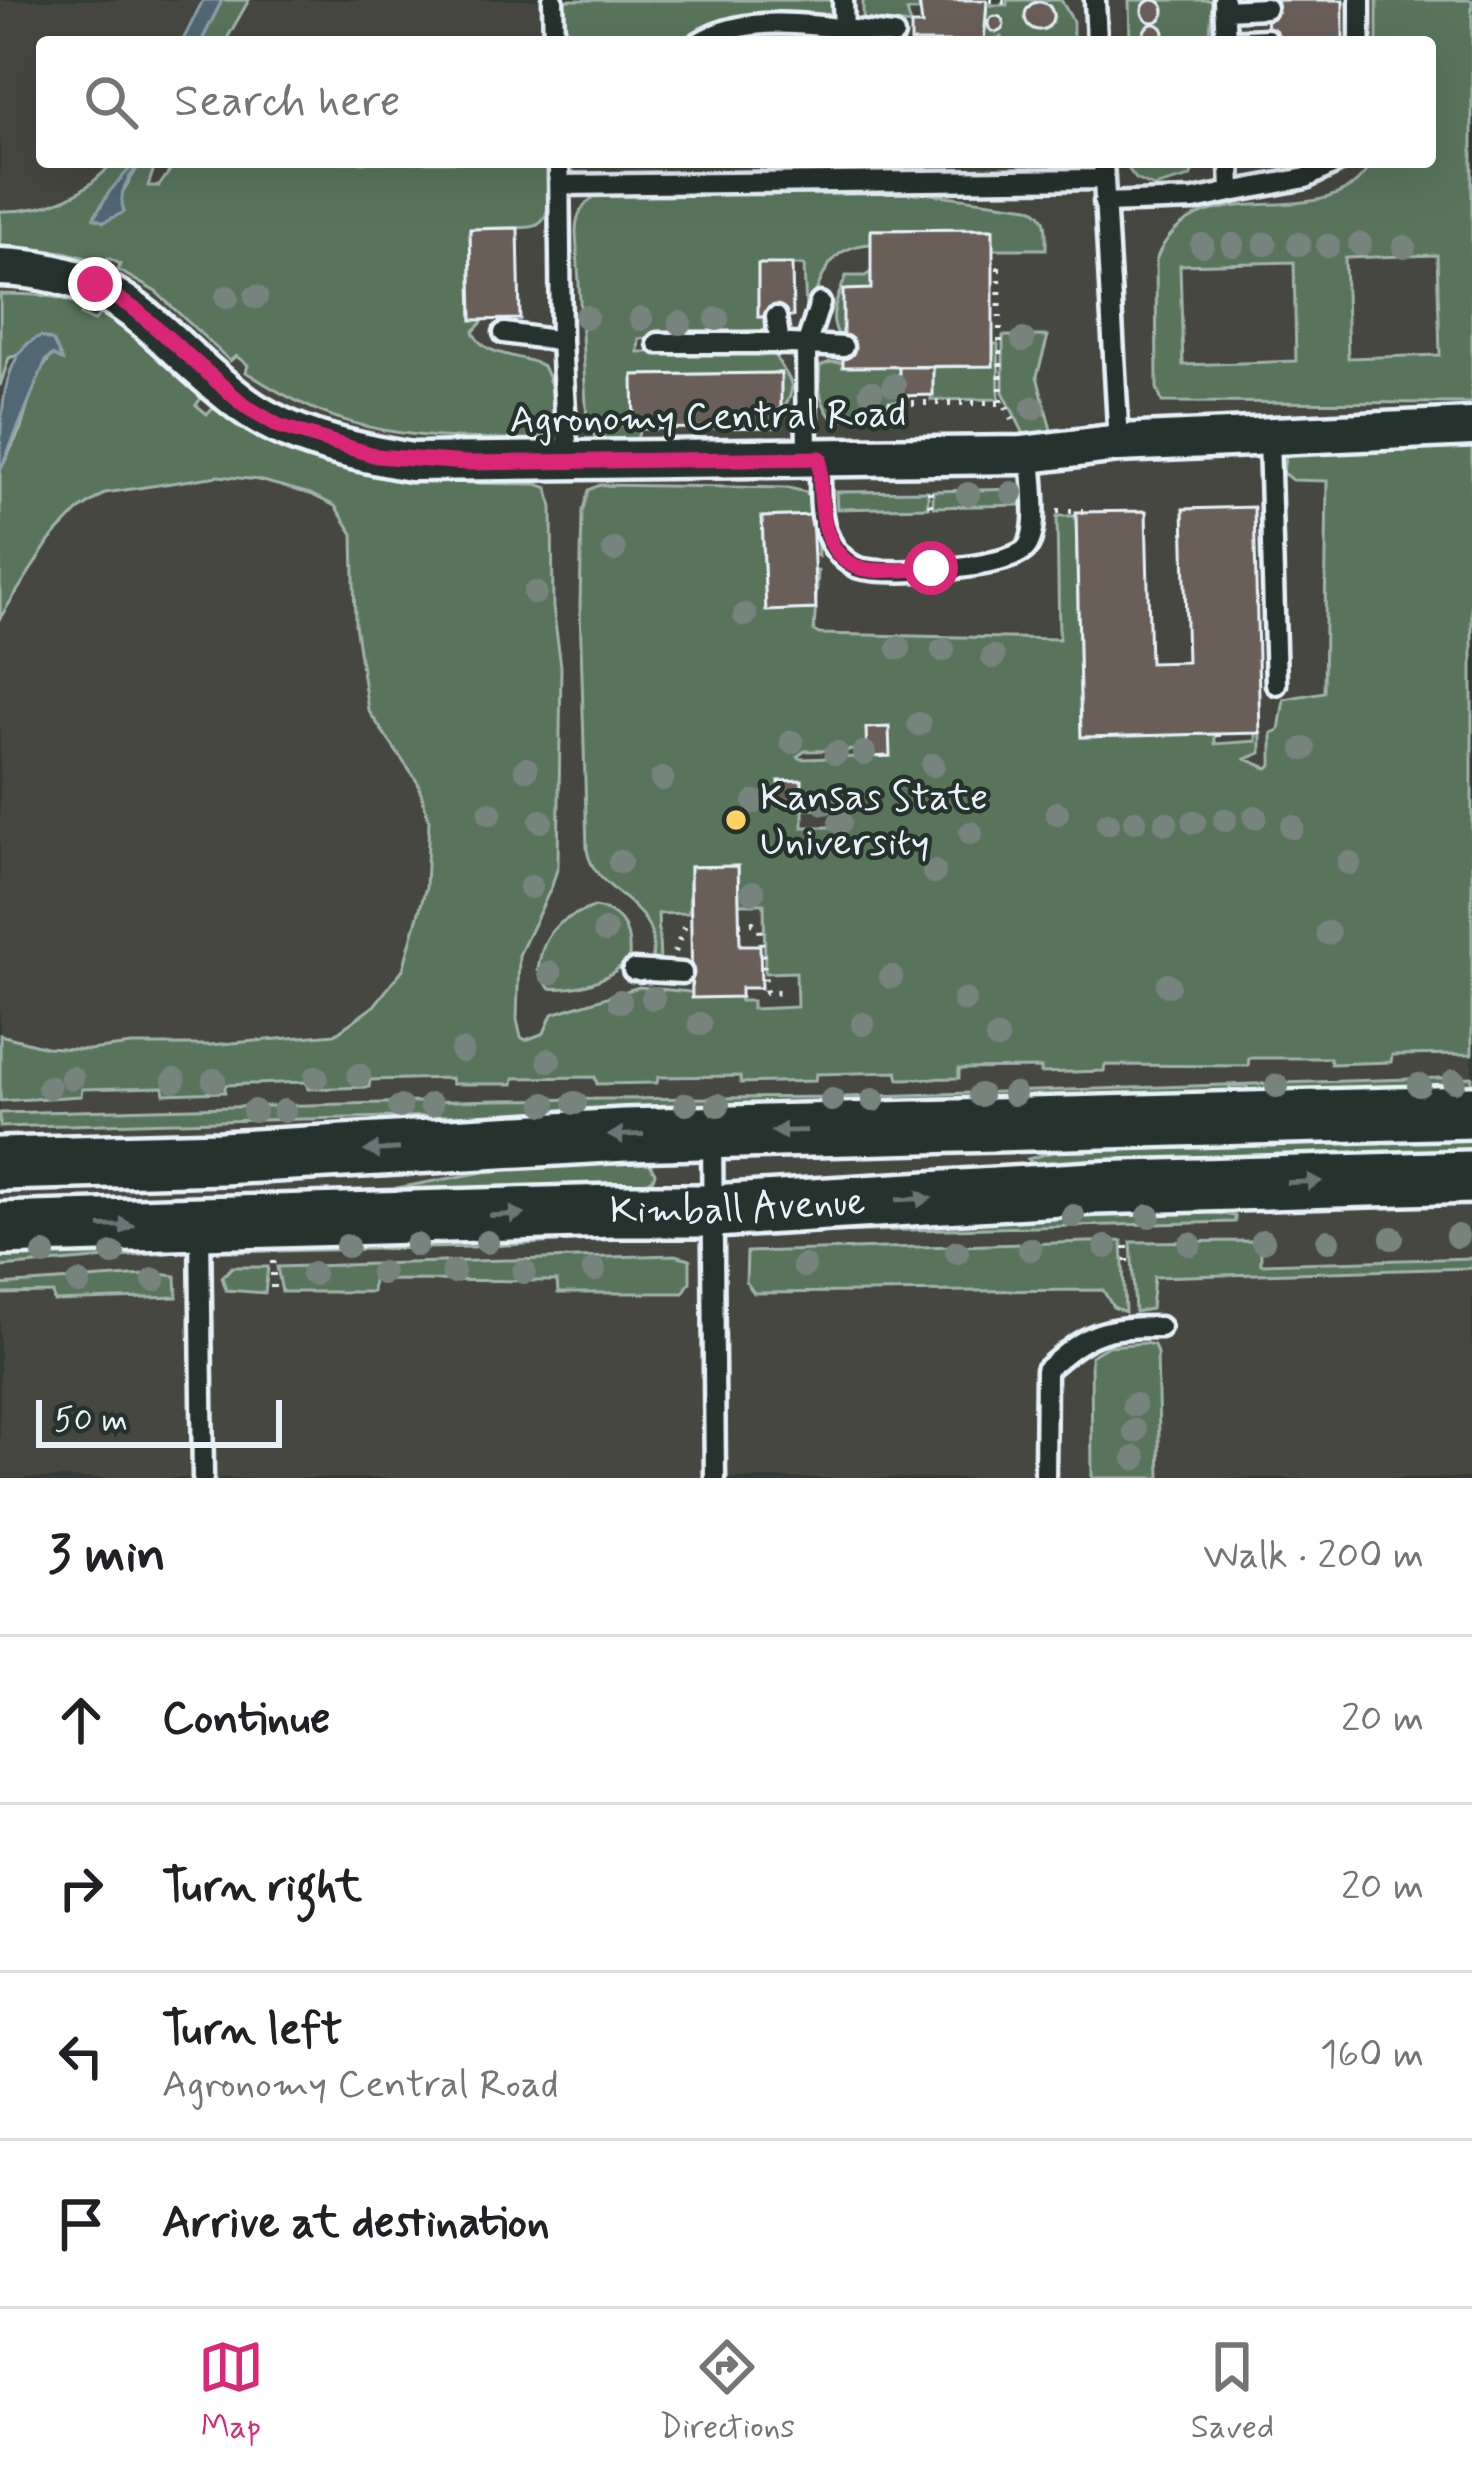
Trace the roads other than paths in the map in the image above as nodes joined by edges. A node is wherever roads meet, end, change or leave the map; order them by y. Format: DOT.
graph roads {
  1 [pos="553,0"];
  2 [pos="843,0"];
  3 [pos="1095,0"];
  4 [pos="1354,3"];
  5 [pos="1224,5"];
  6 [pos="1267,8"];
  7 [pos="748,34"];
  8 [pos="894,34"];
  9 [pos="554,36"];
  10 [pos="710,36"];
  11 [pos="844,36"];
  12 [pos="1097,36"];
  13 [pos="1226,36"];
  14 [pos="1355,36"];
  15 [pos="559,168"];
  16 [pos="612,168"];
  17 [pos="1230,168"];
  18 [pos="1103,170"];
  19 [pos="882,171"];
  20 [pos="1299,171"];
  21 [pos="611,184"];
  22 [pos="560,185"];
  23 [pos="1231,192"];
  24 [pos="1104,203"];
  25 [pos="0,267"];
  26 [pos="820,303"];
  27 [pos="776,317"];
  28 [pos="504,333"];
  29 [pos="560,341"];
  30 [pos="658,343"];
  31 [pos="780,344"];
  32 [pos="806,346"];
  33 [pos="843,347"];
  34 [pos="1472,427"];
  35 [pos="1269,437"];
  36 [pos="1119,443"];
  37 [pos="1031,454"];
  38 [pos="814,458"];
  39 [pos="568,463"];
  40 [pos="1276,684"];
  41 [pos="633,970"];
  42 [pos="682,973"];
  43 [pos="1472,1112"];
  44 [pos="712,1133"];
  45 [pos="0,1164"];
  46 [pos="1472,1177"];
  47 [pos="713,1211"];
  48 [pos="200,1224"];
  49 [pos="0,1229"];
  50 [pos="1160,1328"];
  51 [pos="202,1478"];
  52 [pos="715,1478"];
  53 [pos="1046,1478"];
  1 -- 9 [label="lane"];
  2 -- 11 [label="lane"];
  3 -- 12 [label="lane"];
  4 -- 14 [label="lane"];
  5 -- 6 [label="lane"];
  5 -- 13 [label="lane"];
  7 -- 10 [label="lane"];
  7 -- 11 [label="lane"];
  8 -- 11 [label="lane"];
  15 -- 22 [label="lane"];
  16 -- 21 [label="lane"];
  17 -- 23 [label="lane"];
  18 -- 19 [label="lane"];
  18 -- 24 [label="lane"];
  19 -- 21 [label="lane"];
  20 -- 23 [label="lane"];
  21 -- 22 [label="lane"];
  22 -- 29 [label="lane"];
  23 -- 24 [label="lane"];
  24 -- 36 [label="lane"];
  25 -- 39 [label="street, Agronomy Central Road"];
  26 -- 32 [label="lane"];
  27 -- 31 [label="lane"];
  28 -- 29 [label="lane"];
  29 -- 39 [label="lane"];
  30 -- 31 [label="lane"];
  31 -- 32 [label="lane"];
  32 -- 33 [label="lane"];
  32 -- 38 [label="lane"];
  34 -- 35 [label="street, Agronomy Central Road"];
  35 -- 36 [label="street, Agronomy Central Road"];
  35 -- 40 [label="lane"];
  36 -- 37 [label="street, Agronomy Central Road"];
  37 -- 38 [label="street, Agronomy Central Road"];
  37 -- 38 [label="lane"];
  38 -- 39 [label="street, Agronomy Central Road"];
  41 -- 42 [label="lane"];
  43 -- 44 [label="main road, Kimball Avenue, one-way"];
  44 -- 45 [label="main road, Kimball Avenue, one-way"];
  44 -- 47 [label="lane"];
  47 -- 46 [label="main road, Kimball Avenue, one-way"];
  48 -- 47 [label="main road, Kimball Avenue, one-way"];
  47 -- 52 [label="lane"];
  49 -- 48 [label="main road, Kimball Avenue, one-way"];
  48 -- 51 [label="lane"];
  50 -- 53 [label="lane"];
}
